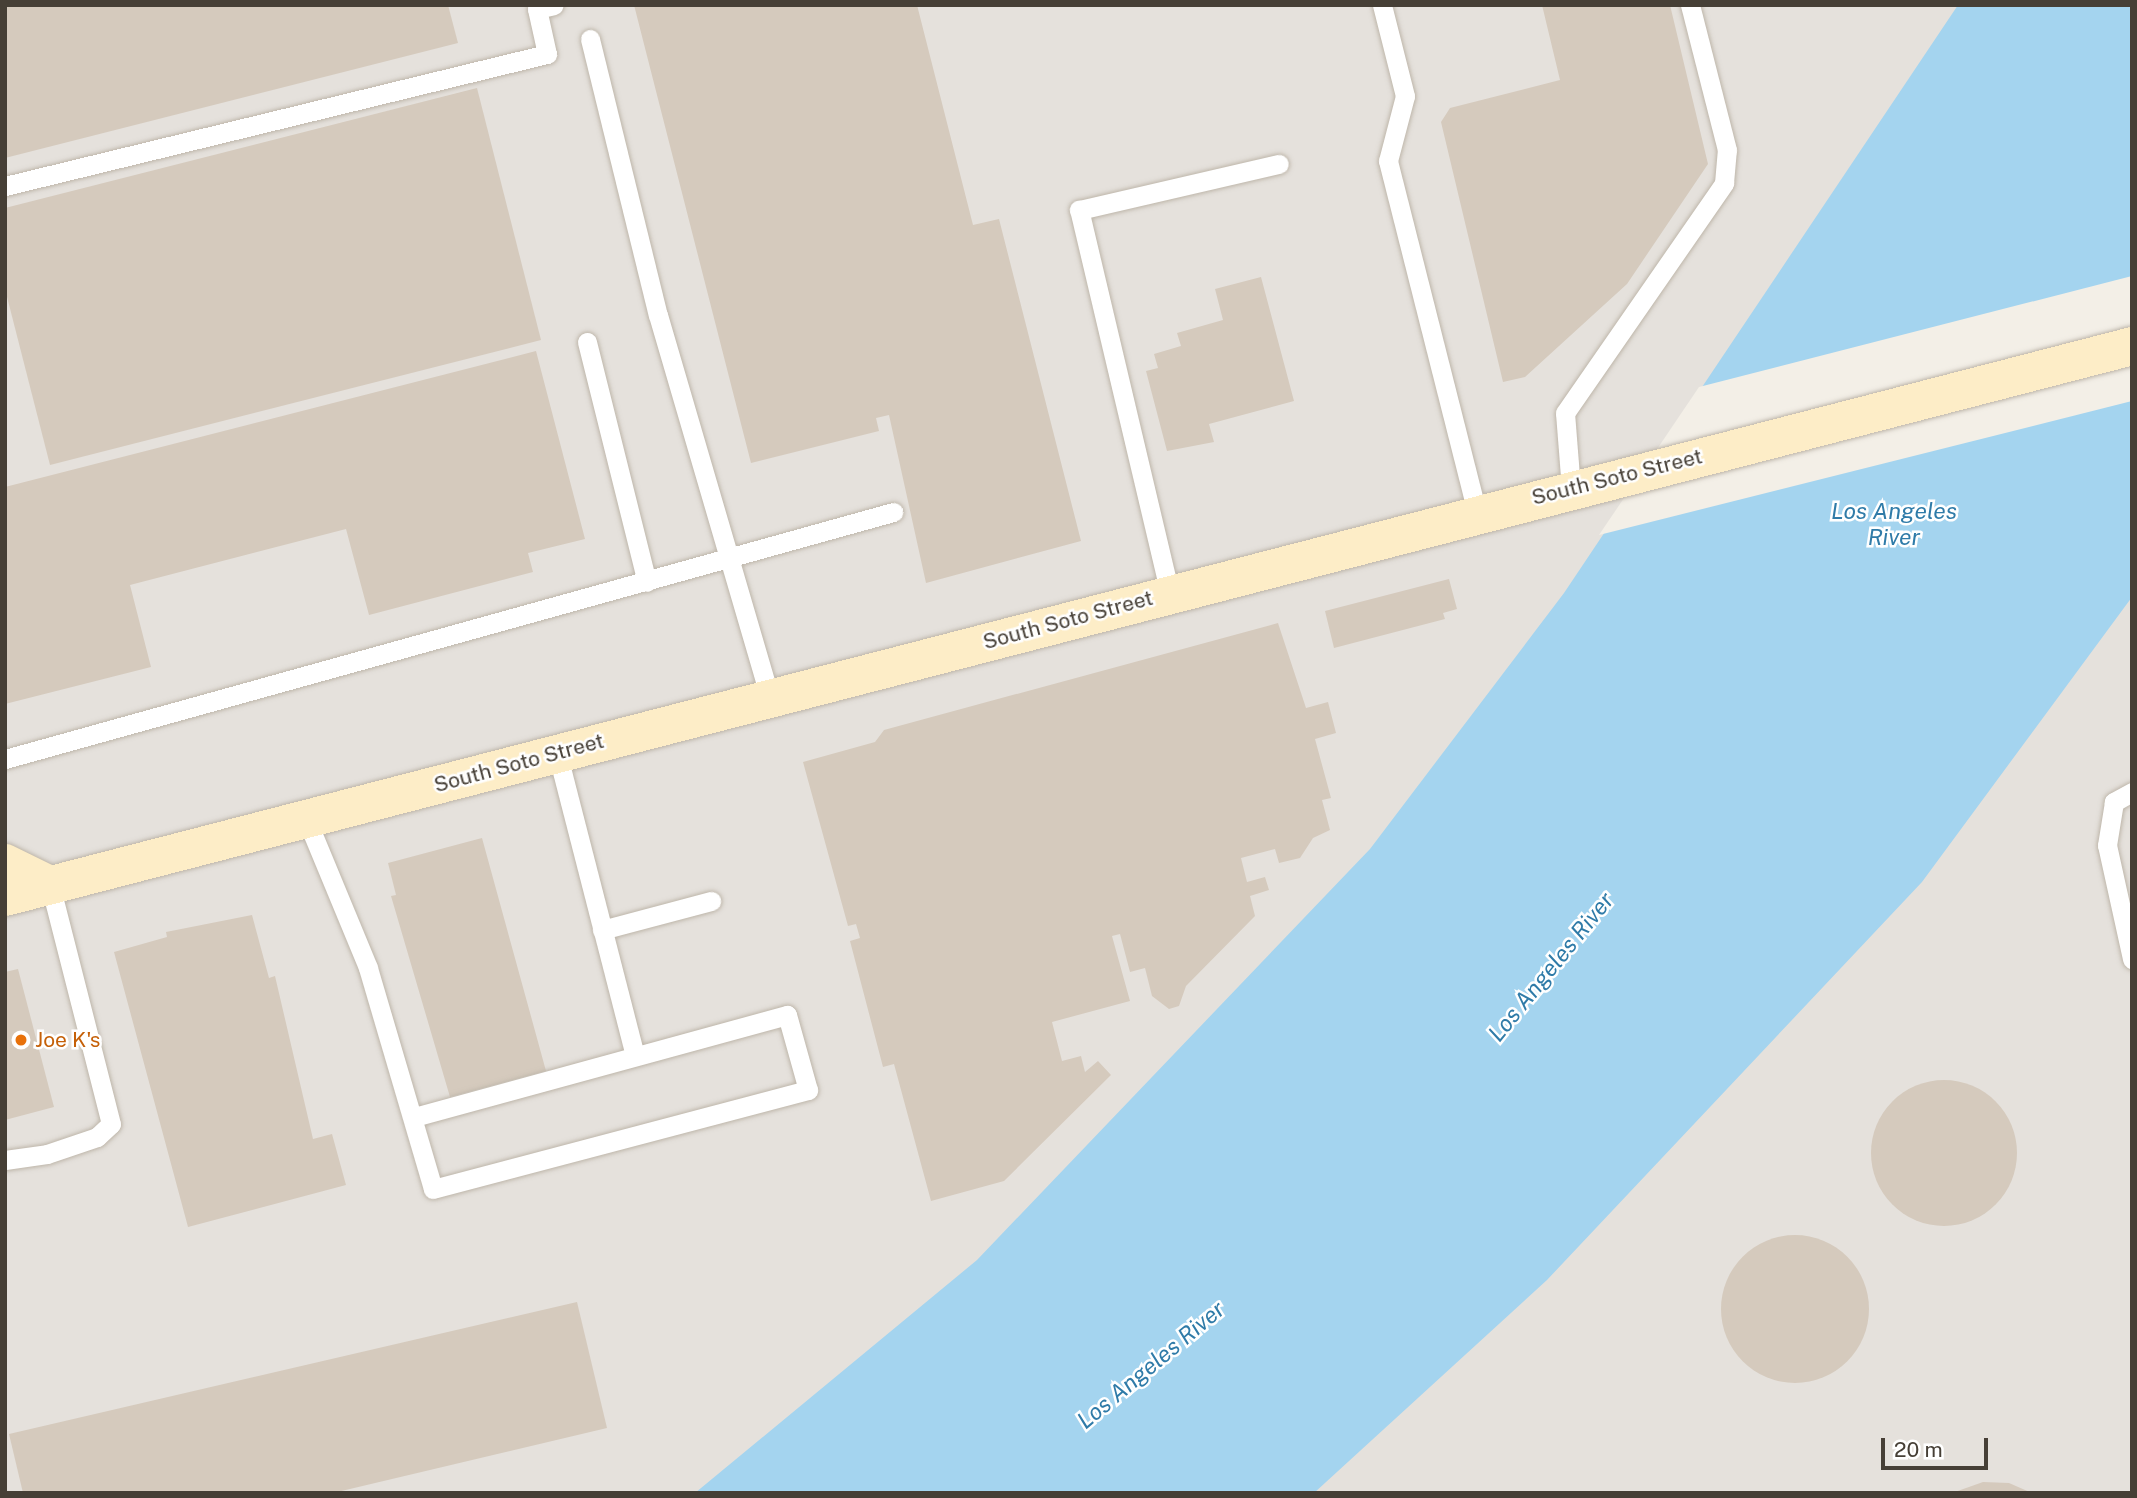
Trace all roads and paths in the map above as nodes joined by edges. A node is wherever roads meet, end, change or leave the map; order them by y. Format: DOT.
graph roads {
  1 [pos="554,5"];
  2 [pos="1382,5"];
  3 [pos="1690,5"];
  4 [pos="590,39"];
  5 [pos="1279,164"];
  6 [pos="5,186"];
  7 [pos="587,342"];
  8 [pos="2132,346"];
  9 [pos="1570,489"];
  10 [pos="893,512"];
  11 [pos="1477,513"];
  12 [pos="731,558"];
  13 [pos="647,582"];
  14 [pos="1170,593"];
  15 [pos="770,697"];
  16 [pos="558,752"];
  17 [pos="5,759"];
  18 [pos="2132,792"];
  19 [pos="306,818"];
  20 [pos="5,863"];
  21 [pos="50,885"];
  22 [pos="5,897"];
  23 [pos="711,901"];
  24 [pos="602,930"];
  25 [pos="2132,959"];
  26 [pos="635,1055"];
  27 [pos="415,1117"];
  28 [pos="5,1160"];
  1 -- 6 [label="lane"];
  2 -- 11 [label="lane"];
  3 -- 9 [label="lane"];
  4 -- 12 [label="lane"];
  5 -- 14 [label="lane"];
  7 -- 13 [label="lane"];
  8 -- 9 [label="main road, South Soto Street"];
  9 -- 11 [label="main road, South Soto Street"];
  10 -- 12 [label="lane"];
  11 -- 14 [label="main road, South Soto Street"];
  12 -- 13 [label="lane"];
  12 -- 15 [label="lane"];
  13 -- 17 [label="lane"];
  14 -- 15 [label="main road, South Soto Street"];
  15 -- 16 [label="main road, South Soto Street"];
  16 -- 19 [label="main road, South Soto Street"];
  16 -- 24 [label="lane"];
  18 -- 25 [label="lane"];
  19 -- 21 [label="main road, South Soto Street"];
  19 -- 27 [label="lane"];
  20 -- 21 [label="main road"];
  21 -- 22 [label="main road, South Soto Street"];
  21 -- 28 [label="lane"];
  23 -- 24 [label="lane"];
  24 -- 26 [label="lane"];
  26 -- 27 [label="lane"];
  26 -- 27 [label="lane"];
}
